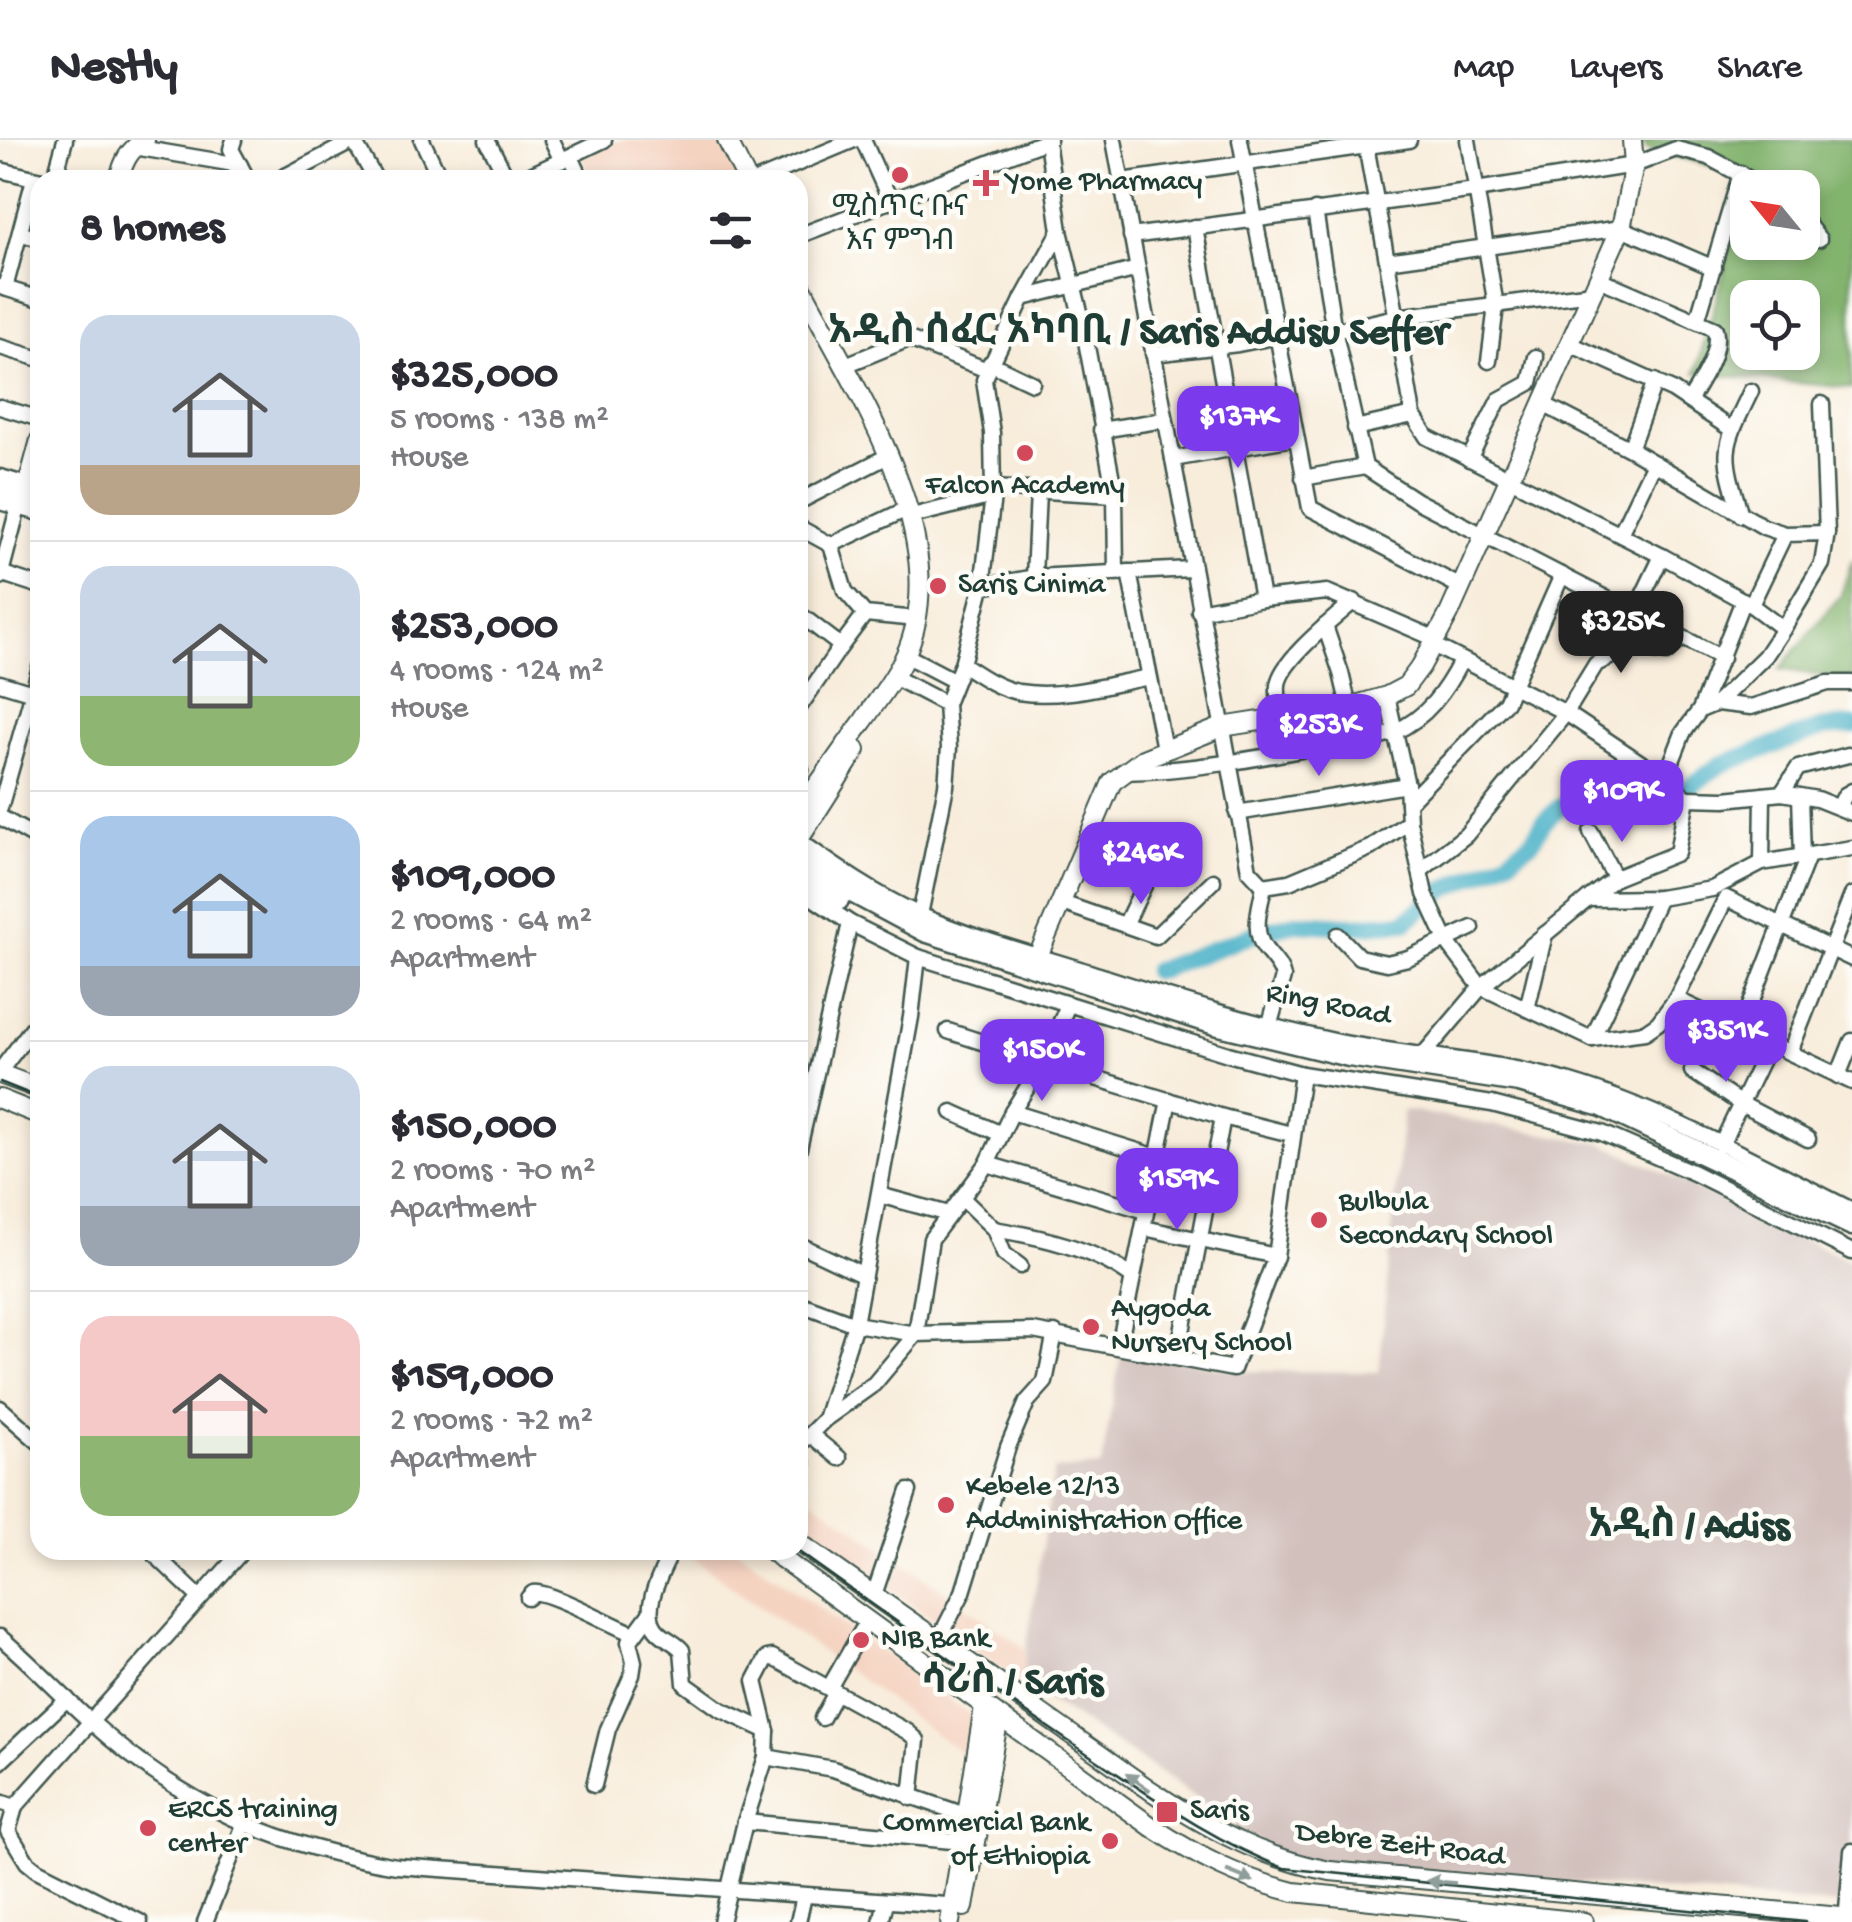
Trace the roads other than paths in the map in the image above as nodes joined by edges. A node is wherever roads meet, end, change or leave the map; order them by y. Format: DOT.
graph roads {
  1 [pos="65,140"];
  2 [pos="234,140"];
  3 [pos="354,140"];
  4 [pos="422,140"];
  5 [pos="486,140"];
  6 [pos="552,140"];
  7 [pos="604,140"];
  8 [pos="727,140"];
  9 [pos="854,140"];
  10 [pos="864,140"];
  11 [pos="993,140"];
  12 [pos="1048,140"];
  13 [pos="1114,140"];
  14 [pos="1240,140"];
  15 [pos="1409,140"];
  16 [pos="1468,140"];
  17 [pos="1632,140"];
  18 [pos="140,143"];
  19 [pos="1365,143"];
  20 [pos="567,159"];
  21 [pos="998,159"];
  22 [pos="1244,162"];
  23 [pos="240,165"];
  24 [pos="1634,165"];
  25 [pos="0,170"];
  26 [pos="57,170"];
  27 [pos="122,170"];
  28 [pos="243,170"];
  29 [pos="297,170"];
  30 [pos="370,170"];
  31 [pos="436,170"];
  32 [pos="502,170"];
  33 [pos="542,170"];
  34 [pos="575,170"];
  35 [pos="742,170"];
  36 [pos="782,170"];
  37 [pos="1736,170"];
  38 [pos="30,177"];
  39 [pos="1122,181"];
  40 [pos="1476,190"];
  41 [pos="891,202"];
  42 [pos="1376,202"];
  43 [pos="30,208"];
  44 [pos="1315,210"];
  45 [pos="1730,214"];
  46 [pos="1255,218"];
  47 [pos="1194,227"];
  48 [pos="1621,228"];
  49 [pos="1060,231"];
  50 [pos="808,232"];
  51 [pos="22,234"];
  52 [pos="30,236"];
  53 [pos="1131,236"];
  54 [pos="1488,249"];
  55 [pos="1387,261"];
  56 [pos="1714,268"];
  57 [pos="1138,269"];
  58 [pos="1596,286"];
  59 [pos="3,287"];
  60 [pos="1073,287"];
  61 [pos="30,295"];
  62 [pos="1022,298"];
  63 [pos="808,299"];
  64 [pos="1496,306"];
  65 [pos="1396,317"];
  66 [pos="1697,320"];
  67 [pos="1333,328"];
  68 [pos="1277,336"];
  69 [pos="1570,344"];
  70 [pos="1214,345"];
  71 [pos="0,347"];
  72 [pos="1153,354"];
  73 [pos="30,355"];
  74 [pos="1536,358"];
  75 [pos="1490,361"];
  76 [pos="844,366"];
  77 [pos="988,367"];
  78 [pos="1654,381"];
  79 [pos="1032,383"];
  80 [pos="1752,391"];
  81 [pos="1689,401"];
  82 [pos="1543,404"];
  83 [pos="1822,404"];
  84 [pos="0,407"];
  85 [pos="1413,414"];
  86 [pos="30,416"];
  87 [pos="1164,420"];
  88 [pos="1355,428"];
  89 [pos="1731,429"];
  90 [pos="1101,430"];
  91 [pos="1294,438"];
  92 [pos="1630,449"];
  93 [pos="1236,450"];
  94 [pos="888,456"];
  95 [pos="1173,459"];
  96 [pos="1469,459"];
  97 [pos="1654,464"];
  98 [pos="1366,467"];
  99 [pos="1303,478"];
  100 [pos="1509,478"];
  101 [pos="0,480"];
  102 [pos="993,492"];
  103 [pos="1038,492"];
  104 [pos="1115,495"];
  105 [pos="808,497"];
  106 [pos="25,499"];
  107 [pos="910,512"];
  108 [pos="1741,515"];
  109 [pos="808,532"];
  110 [pos="1827,533"];
  111 [pos="1620,534"];
  112 [pos="1785,534"];
  113 [pos="1484,537"];
  114 [pos="831,545"];
  115 [pos="1662,556"];
  116 [pos="1191,568"];
  117 [pos="1122,572"];
  118 [pos="0,574"];
  119 [pos="1562,575"];
  120 [pos="1034,578"];
  121 [pos="30,583"];
  122 [pos="982,586"];
  123 [pos="1461,587"];
  124 [pos="1262,599"];
  125 [pos="1354,601"];
  126 [pos="1747,603"];
  127 [pos="1199,611"];
  128 [pos="865,614"];
  129 [pos="1641,618"];
  130 [pos="917,619"];
  131 [pos="808,621"];
  132 [pos="1326,626"];
  133 [pos="1783,629"];
  134 [pos="1680,639"];
  135 [pos="1434,642"];
  136 [pos="841,646"];
  137 [pos="1630,647"];
  138 [pos="906,656"];
  139 [pos="1722,658"];
  140 [pos="1462,661"];
  141 [pos="962,664"];
  142 [pos="1150,677"];
  143 [pos="894,678"];
  144 [pos="953,680"];
  145 [pos="0,683"];
  146 [pos="1852,683"];
  147 [pos="1515,687"];
  148 [pos="30,691"];
  149 [pos="808,695"];
  150 [pos="1387,696"];
  151 [pos="30,703"];
  152 [pos="1717,703"];
  153 [pos="946,704"];
  154 [pos="1348,707"];
  155 [pos="1700,710"];
  156 [pos="870,712"];
  157 [pos="1566,713"];
  158 [pos="1281,717"];
  159 [pos="1222,728"];
  160 [pos="1393,732"];
  161 [pos="1164,749"];
  162 [pos="1848,755"];
  163 [pos="1228,764"];
  164 [pos="1121,772"];
  165 [pos="1407,785"];
  166 [pos="1678,790"];
  167 [pos="1852,791"];
  168 [pos="1782,793"];
  169 [pos="1763,795"];
  170 [pos="1800,796"];
  171 [pos="808,800"];
  172 [pos="1408,803"];
  173 [pos="0,808"];
  174 [pos="1845,810"];
  175 [pos="1237,813"];
  176 [pos="0,818"];
  177 [pos="1409,822"];
  178 [pos="808,825"];
  179 [pos="1591,832"];
  180 [pos="30,834"];
  181 [pos="808,848"];
  182 [pos="1852,848"];
  183 [pos="1805,856"];
  184 [pos="1762,863"];
  185 [pos="808,864"];
  186 [pos="1153,867"];
  187 [pos="1420,871"];
  188 [pos="1614,878"];
  189 [pos="808,880"];
  190 [pos="1213,881"];
  191 [pos="1264,886"];
  192 [pos="1712,889"];
  193 [pos="808,895"];
  194 [pos="1852,896"];
  195 [pos="1588,898"];
  196 [pos="1659,898"];
  197 [pos="1726,898"];
  198 [pos="1062,903"];
  199 [pos="920,915"];
  200 [pos="850,923"];
  201 [pos="1126,924"];
  202 [pos="1782,926"];
  203 [pos="1472,928"];
  204 [pos="1545,934"];
  205 [pos="1338,935"];
  206 [pos="1447,942"];
  207 [pos="1830,949"];
  208 [pos="1038,956"];
  209 [pos="918,957"];
  210 [pos="1852,959"];
  211 [pos="1481,987"];
  212 [pos="1676,999"];
  213 [pos="1068,1005"];
  214 [pos="1527,1010"];
  215 [pos="1269,1026"];
  216 [pos="1741,1029"];
  217 [pos="948,1030"];
  218 [pos="30,1032"];
  219 [pos="1592,1039"];
  220 [pos="1852,1041"];
  221 [pos="1770,1043"];
  222 [pos="1790,1052"];
  223 [pos="1424,1054"];
  224 [pos="1043,1062"];
  225 [pos="1692,1071"];
  226 [pos="0,1073"];
  227 [pos="1302,1074"];
  228 [pos="1845,1079"];
  229 [pos="30,1086"];
  230 [pos="0,1099"];
  231 [pos="1169,1100"];
  232 [pos="1741,1104"];
  233 [pos="808,1109"];
  234 [pos="30,1111"];
  235 [pos="952,1112"];
  236 [pos="1012,1112"];
  237 [pos="1223,1117"];
  238 [pos="1001,1134"];
  239 [pos="1291,1134"];
  240 [pos="1808,1139"];
  241 [pos="1722,1145"];
  242 [pos="1158,1157"];
  243 [pos="987,1164"];
  244 [pos="878,1195"];
  245 [pos="962,1198"];
  246 [pos="1146,1210"];
  247 [pos="1852,1210"];
  248 [pos="949,1214"];
  249 [pos="1852,1225"];
  250 [pos="994,1228"];
  251 [pos="1144,1228"];
  252 [pos="1198,1239"];
  253 [pos="1852,1239"];
  254 [pos="808,1249"];
  255 [pos="1852,1252"];
  256 [pos="1276,1256"];
  257 [pos="1020,1266"];
  258 [pos="862,1274"];
  259 [pos="1131,1276"];
  260 [pos="808,1307"];
  261 [pos="855,1324"];
  262 [pos="1054,1333"];
  263 [pos="916,1334"];
  264 [pos="1119,1346"];
  265 [pos="1177,1358"];
  266 [pos="0,1408"];
  267 [pos="825,1420"];
  268 [pos="30,1434"];
  269 [pos="811,1436"];
  270 [pos="808,1438"];
  271 [pos="839,1458"];
  272 [pos="910,1491"];
  273 [pos="808,1549"];
  274 [pos="160,1560"];
  275 [pos="234,1560"];
  276 [pos="668,1560"];
  277 [pos="784,1560"];
  278 [pos="874,1595"];
  279 [pos="200,1598"];
  280 [pos="528,1598"];
  281 [pos="649,1615"];
  282 [pos="868,1620"];
  283 [pos="632,1633"];
  284 [pos="939,1640"];
  285 [pos="2,1641"];
  286 [pos="833,1690"];
  287 [pos="67,1699"];
  288 [pos="992,1712"];
  289 [pos="822,1718"];
  290 [pos="90,1721"];
  291 [pos="767,1731"];
  292 [pos="766,1757"];
  293 [pos="0,1762"];
  294 [pos="594,1785"];
  295 [pos="912,1798"];
  296 [pos="7,1804"];
  297 [pos="968,1816"];
  298 [pos="745,1822"];
  299 [pos="244,1825"];
  300 [pos="4,1834"];
  301 [pos="963,1842"];
  302 [pos="1852,1851"];
  303 [pos="729,1890"];
  304 [pos="804,1896"];
  305 [pos="886,1902"];
  306 [pos="957,1914"];
  307 [pos="1848,1919"];
  308 [pos="140,1922"];
  309 [pos="205,1922"];
  310 [pos="721,1922"];
  311 [pos="798,1922"];
  312 [pos="881,1922"];
  313 [pos="1584,1922"];
  1 -- 26 [label="street"];
  2 -- 23 [label="street"];
  3 -- 29 [label="street"];
  3 -- 30 [label="street"];
  4 -- 31 [label="street"];
  5 -- 32 [label="street"];
  6 -- 20 [label="street"];
  7 -- 20 [label="street"];
  8 -- 35 [label="main road"];
  9 -- 36 [label="street"];
  10 -- 41 [label="street"];
  11 -- 21 [label="street"];
  12 -- 21 [label="street"];
  12 -- 49 [label="street"];
  13 -- 39 [label="street"];
  14 -- 22 [label="street"];
  15 -- 19 [label="street"];
  16 -- 40 [label="street"];
  17 -- 24 [label="main road"];
  18 -- 23 [label="street"];
  18 -- 27 [label="main road"];
  19 -- 22 [label="street"];
  19 -- 42 [label="street"];
  20 -- 33 [label="street"];
  20 -- 34 [label="street"];
  21 -- 41 [label="street"];
  22 -- 39 [label="street"];
  22 -- 46 [label="street"];
  23 -- 28 [label="street"];
  24 -- 37 [label="street"];
  24 -- 40 [label="street"];
  24 -- 48 [label="main road"];
  25 -- 38 [label="street"];
  39 -- 53 [label="street"];
  40 -- 42 [label="street"];
  40 -- 54 [label="street"];
  41 -- 50 [label="street"];
  42 -- 44 [label="street"];
  42 -- 55 [label="street"];
  43 -- 51 [label="street"];
  44 -- 46 [label="street"];
  44 -- 67 [label="street"];
  45 -- 56 [label="street"];
  46 -- 47 [label="street"];
  46 -- 68 [label="street"];
  47 -- 53 [label="street"];
  47 -- 70 [label="street"];
  48 -- 54 [label="street"];
  48 -- 56 [label="street"];
  48 -- 58 [label="main road"];
  49 -- 60 [label="street"];
  49 -- 62 [label="street"];
  51 -- 52 [label="street"];
  51 -- 59 [label="street"];
  53 -- 57 [label="street"];
  54 -- 55 [label="street"];
  54 -- 64 [label="street"];
  55 -- 65 [label="street"];
  56 -- 66 [label="street"];
  57 -- 60 [label="street"];
  57 -- 72 [label="street"];
  58 -- 64 [label="street"];
  58 -- 66 [label="street"];
  58 -- 69 [label="main road"];
  59 -- 61 [label="street"];
  60 -- 62 [label="street"];
  60 -- 90 [label="street"];
  62 -- 77 [label="street"];
  63 -- 76 [label="main road"];
  64 -- 65 [label="street"];
  64 -- 75 [label="street"];
  65 -- 67 [label="street"];
  65 -- 85 [label="street"];
  66 -- 81 [label="street"];
  67 -- 68 [label="street"];
  67 -- 88 [label="street"];
  68 -- 70 [label="street"];
  68 -- 91 [label="street"];
  69 -- 78 [label="street"];
  69 -- 82 [label="main road"];
  70 -- 72 [label="street"];
  70 -- 93 [label="street"];
  71 -- 73 [label="street"];
  72 -- 87 [label="street"];
  74 -- 96 [label="street"];
  76 -- 77 [label="street"];
  76 -- 94 [label="main road"];
  77 -- 79 [label="street"];
  77 -- 102 [label="street"];
  78 -- 81 [label="street"];
  78 -- 92 [label="street"];
  80 -- 89 [label="street"];
  81 -- 89 [label="street"];
  82 -- 92 [label="street"];
  82 -- 100 [label="main road"];
  83 -- 110 [label="street"];
  84 -- 86 [label="street"];
  85 -- 88 [label="street"];
  85 -- 96 [label="street"];
  87 -- 90 [label="street"];
  87 -- 95 [label="street"];
  88 -- 98 [label="street"];
  89 -- 108 [label="street"];
  90 -- 104 [label="street"];
  91 -- 93 [label="street"];
  91 -- 99 [label="street"];
  92 -- 97 [label="street"];
  93 -- 95 [label="street"];
  93 -- 124 [label="street"];
  94 -- 105 [label="street"];
  94 -- 107 [label="main road"];
  95 -- 116 [label="street"];
  96 -- 100 [label="street"];
  97 -- 108 [label="street"];
  97 -- 111 [label="street"];
  98 -- 99 [label="street"];
  98 -- 113 [label="street"];
  99 -- 123 [label="street"];
  100 -- 111 [label="street"];
  100 -- 113 [label="main road"];
  101 -- 106 [label="highway"];
  102 -- 103 [label="street"];
  102 -- 107 [label="street"];
  102 -- 122 [label="street"];
  103 -- 104 [label="street"];
  103 -- 120 [label="street"];
  104 -- 117 [label="street"];
  106 -- 118 [label="street"];
  107 -- 114 [label="street"];
  107 -- 130 [label="main road"];
  108 -- 112 [label="street"];
  109 -- 114 [label="street"];
  110 -- 112 [label="street"];
  110 -- 133 [label="street"];
  111 -- 115 [label="street"];
  112 -- 126 [label="street"];
  113 -- 119 [label="street"];
  113 -- 123 [label="main road"];
  114 -- 128 [label="street"];
  115 -- 126 [label="street"];
  115 -- 129 [label="street"];
  116 -- 117 [label="street"];
  116 -- 127 [label="street"];
  117 -- 120 [label="street"];
  117 -- 142 [label="street"];
  118 -- 121 [label="street"];
  119 -- 129 [label="street"];
  119 -- 147 [label="street"];
  120 -- 122 [label="street"];
  122 -- 141 [label="street"];
  123 -- 135 [label="main road"];
  124 -- 125 [label="street"];
  124 -- 127 [label="street"];
  125 -- 132 [label="street"];
  125 -- 135 [label="street"];
  126 -- 133 [label="street"];
  126 -- 139 [label="street"];
  127 -- 159 [label="street"];
  128 -- 130 [label="street"];
  128 -- 136 [label="street"];
  129 -- 134 [label="street"];
  129 -- 137 [label="street"];
  130 -- 138 [label="main road"];
  131 -- 136 [label="street"];
  132 -- 154 [label="street"];
  132 -- 158 [label="street"];
  133 -- 152 [label="street"];
  134 -- 137 [label="street"];
  134 -- 139 [label="street"];
  135 -- 140 [label="street"];
  135 -- 150 [label="main road"];
  136 -- 149 [label="street"];
  137 -- 157 [label="street"];
  138 -- 143 [label="main road"];
  138 -- 144 [label="street"];
  139 -- 155 [label="street"];
  140 -- 147 [label="street"];
  140 -- 160 [label="street"];
  141 -- 142 [label="street"];
  141 -- 144 [label="street"];
  142 -- 161 [label="street"];
  143 -- 153 [label="street"];
  143 -- 156 [label="main road"];
  144 -- 153 [label="street"];
  145 -- 148 [label="street"];
  146 -- 152 [label="street"];
  147 -- 157 [label="street"];
  147 -- 172 [label="street"];
  150 -- 154 [label="main road"];
  150 -- 160 [label="street"];
  151 -- 173 [label="street"];
  152 -- 155 [label="street"];
  153 -- 199 [label="street"];
  154 -- 158 [label="main road"];
  155 -- 166 [label="street"];
  156 -- 171 [label="main road"];
  156 -- 178 [label="main road"];
  157 -- 166 [label="street"];
  157 -- 187 [label="street"];
  158 -- 159 [label="main road"];
  159 -- 161 [label="main road"];
  159 -- 163 [label="street"];
  160 -- 163 [label="street"];
  160 -- 165 [label="street"];
  161 -- 164 [label="main road"];
  162 -- 168 [label="street"];
  163 -- 164 [label="street"];
  163 -- 175 [label="street"];
  164 -- 198 [label="main road"];
  165 -- 172 [label="street"];
  165 -- 175 [label="street"];
  166 -- 169 [label="street"];
  166 -- 188 [label="street"];
  167 -- 174 [label="street"];
  168 -- 169 [label="street"];
  168 -- 170 [label="street"];
  169 -- 184 [label="street"];
  170 -- 174 [label="street"];
  170 -- 183 [label="street"];
  172 -- 177 [label="street"];
  175 -- 191 [label="street"];
  176 -- 180 [label="street"];
  177 -- 187 [label="street"];
  177 -- 191 [label="street"];
  179 -- 188 [label="street"];
  181 -- 199 [label="street, Ring Road"];
  182 -- 183 [label="street"];
  183 -- 184 [label="street"];
  183 -- 202 [label="street"];
  184 -- 192 [label="street"];
  185 -- 249 [label="highway, Ring Road"];
  186 -- 201 [label="street"];
  187 -- 206 [label="street"];
  188 -- 195 [label="street"];
  189 -- 253 [label="highway, Ring Road"];
  190 -- 201 [label="street"];
  191 -- 215 [label="street"];
  192 -- 196 [label="street"];
  192 -- 197 [label="street"];
  193 -- 200 [label="street"];
  194 -- 207 [label="street"];
  195 -- 196 [label="street"];
  195 -- 204 [label="street"];
  196 -- 219 [label="street"];
  197 -- 202 [label="street"];
  197 -- 212 [label="street"];
  198 -- 201 [label="street"];
  198 -- 208 [label="main road"];
  199 -- 208 [label="street, Ring Road"];
  200 -- 209 [label="street"];
  200 -- 233 [label="street"];
  202 -- 207 [label="street"];
  202 -- 216 [label="street"];
  203 -- 206 [label="street"];
  204 -- 211 [label="street"];
  204 -- 214 [label="street"];
  205 -- 206 [label="street"];
  206 -- 211 [label="street"];
  207 -- 210 [label="street"];
  207 -- 222 [label="street"];
  208 -- 215 [label="street, Ring Road"];
  209 -- 213 [label="street"];
  209 -- 244 [label="street"];
  211 -- 214 [label="street"];
  211 -- 223 [label="street"];
  212 -- 216 [label="street"];
  212 -- 219 [label="street"];
  213 -- 224 [label="street"];
  213 -- 227 [label="street"];
  214 -- 219 [label="street"];
  215 -- 223 [label="street, Ring Road"];
  216 -- 221 [label="street"];
  217 -- 224 [label="street"];
  218 -- 226 [label="street"];
  220 -- 228 [label="street"];
  221 -- 222 [label="street"];
  221 -- 232 [label="street"];
  222 -- 228 [label="street"];
  223 -- 241 [label="street, Ring Road"];
  224 -- 231 [label="street"];
  224 -- 236 [label="street"];
  225 -- 232 [label="street"];
  226 -- 229 [label="main road"];
  227 -- 239 [label="street"];
  227 -- 255 [label="street"];
  230 -- 234 [label="main road"];
  231 -- 237 [label="street"];
  231 -- 242 [label="street"];
  232 -- 240 [label="street"];
  232 -- 241 [label="street"];
  235 -- 238 [label="street"];
  236 -- 238 [label="street"];
  236 -- 242 [label="street"];
  237 -- 239 [label="street"];
  237 -- 252 [label="street"];
  238 -- 243 [label="street"];
  239 -- 256 [label="street"];
  241 -- 247 [label="street, Ring Road"];
  242 -- 246 [label="street"];
  243 -- 245 [label="street"];
  243 -- 246 [label="street"];
  244 -- 248 [label="street"];
  244 -- 258 [label="street"];
  245 -- 248 [label="street"];
  245 -- 250 [label="street"];
  246 -- 251 [label="street"];
  248 -- 263 [label="street"];
  250 -- 257 [label="street"];
  250 -- 259 [label="street"];
  251 -- 252 [label="street"];
  251 -- 259 [label="street"];
  252 -- 256 [label="street"];
  252 -- 265 [label="street"];
  254 -- 258 [label="street"];
  256 -- 265 [label="street"];
  258 -- 261 [label="street"];
  259 -- 264 [label="street"];
  260 -- 261 [label="street"];
  261 -- 263 [label="street"];
  261 -- 267 [label="street"];
  262 -- 263 [label="street"];
  262 -- 264 [label="street"];
  262 -- 284 [label="street"];
  263 -- 267 [label="street"];
  264 -- 265 [label="street"];
  266 -- 268 [label="street"];
  267 -- 269 [label="street"];
  269 -- 270 [label="street"];
  269 -- 271 [label="street"];
  272 -- 278 [label="street"];
  273 -- 278 [label="main road, Debre Zeit Road"];
  274 -- 279 [label="street"];
  275 -- 279 [label="street"];
  276 -- 281 [label="street"];
  277 -- 282 [label="main road, Debre Zeit Road"];
  278 -- 284 [label="main road, Debre Zeit Road"];
  279 -- 290 [label="street"];
  280 -- 283 [label="street"];
  281 -- 283 [label="street"];
  281 -- 291 [label="street"];
  282 -- 286 [label="street"];
  282 -- 288 [label="main road, Debre Zeit Road"];
  283 -- 294 [label="street"];
  307 -- 284 [label="main road, Debre Zeit Road, one-way"];
  285 -- 287 [label="street"];
  286 -- 289 [label="street"];
  286 -- 291 [label="street"];
  286 -- 295 [label="street"];
  287 -- 290 [label="street"];
  287 -- 293 [label="street"];
  288 -- 297 [label="main road"];
  288 -- 306 [label="main road"];
  288 -- 313 [label="main road, Debre Zeit Road, one-way"];
  290 -- 296 [label="street"];
  290 -- 299 [label="street"];
  291 -- 292 [label="street"];
  292 -- 295 [label="street"];
  292 -- 298 [label="street"];
  295 -- 297 [label="street"];
  296 -- 300 [label="street"];
  297 -- 301 [label="main road"];
  298 -- 301 [label="street"];
  298 -- 303 [label="street"];
  299 -- 303 [label="street"];
  299 -- 309 [label="street"];
  300 -- 308 [label="street"];
  301 -- 306 [label="main road"];
  302 -- 307 [label="street"];
  303 -- 304 [label="street"];
  303 -- 310 [label="street"];
  304 -- 305 [label="street"];
  304 -- 311 [label="street"];
  305 -- 306 [label="street"];
  305 -- 312 [label="street"];
}
